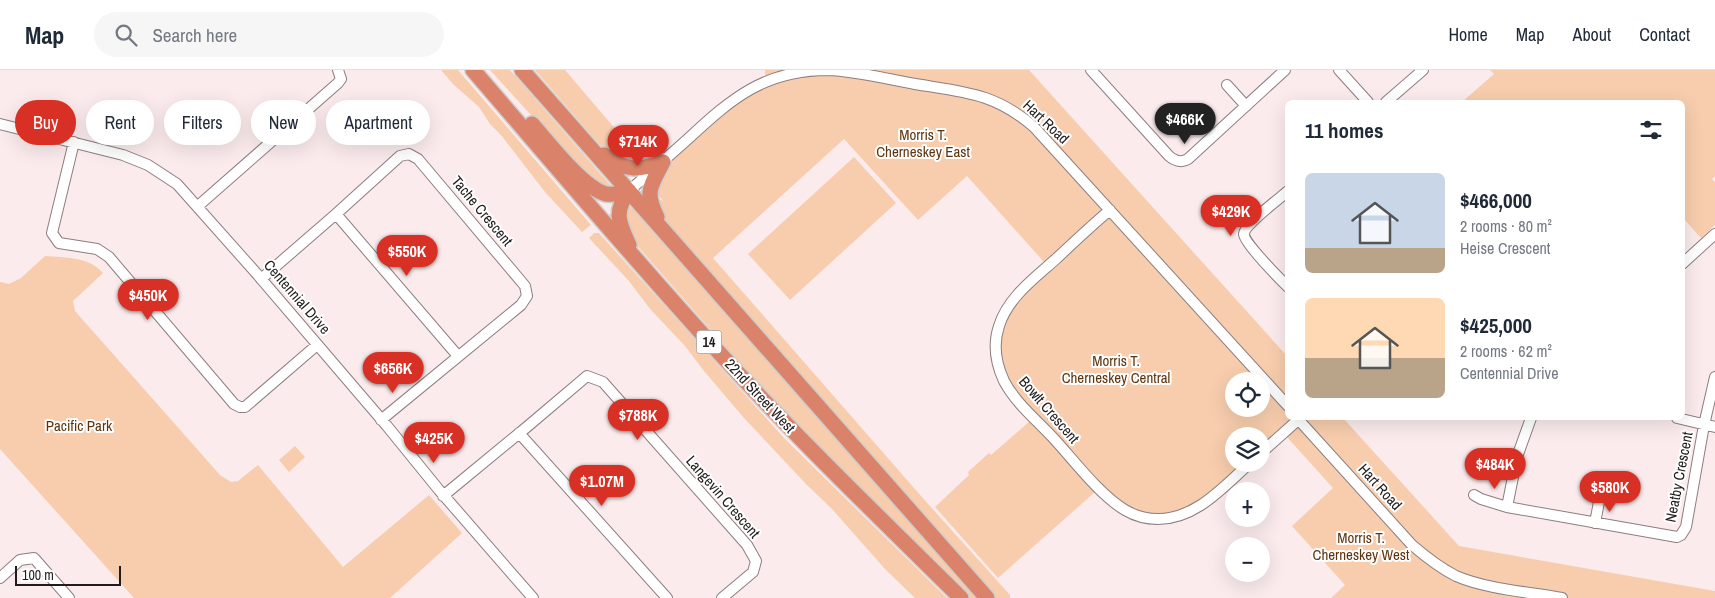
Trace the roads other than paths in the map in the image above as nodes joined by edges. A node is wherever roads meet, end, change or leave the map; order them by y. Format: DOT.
graph roads {
  1 [pos="338,70"];
  2 [pos="474,70"];
  3 [pos="482,70"];
  4 [pos="522,70"];
  5 [pos="1092,70"];
  6 [pos="1285,70"];
  7 [pos="1339,70"];
  8 [pos="1423,70"];
  9 [pos="1227,85"];
  10 [pos="1366,100"];
  11 [pos="1388,100"];
  12 [pos="1246,106"];
  13 [pos="0,124"];
  14 [pos="15,128"];
  15 [pos="76,143"];
  16 [pos="73,145"];
  17 [pos="590,147"];
  18 [pos="663,162"];
  19 [pos="629,191"];
  20 [pos="1285,194"];
  21 [pos="198,206"];
  22 [pos="1110,210"];
  23 [pos="336,214"];
  24 [pos="661,228"];
  25 [pos="1715,234"];
  26 [pos="634,256"];
  27 [pos="1685,261"];
  28 [pos="261,279"];
  29 [pos="1285,284"];
  30 [pos="317,345"];
  31 [pos="458,356"];
  32 [pos="1715,377"];
  33 [pos="1285,403"];
  34 [pos="381,420"];
  35 [pos="1296,420"];
  36 [pos="1300,420"];
  37 [pos="1530,420"];
  38 [pos="1685,420"];
  39 [pos="1710,426"];
  40 [pos="520,434"];
  41 [pos="1270,444"];
  42 [pos="1240,472"];
  43 [pos="1602,486"];
  44 [pos="1474,495"];
  45 [pos="443,496"];
  46 [pos="1507,507"];
  47 [pos="1595,523"];
  48 [pos="0,578"];
  49 [pos="69,598"];
  50 [pos="533,598"];
  51 [pos="667,598"];
  52 [pos="722,598"];
  53 [pos="961,598"];
  54 [pos="986,598"];
  55 [pos="1562,598"];
  1 -- 21 [label="street"];
  2 -- 26 [label="highway, 22nd Street West / 14"];
  3 -- 19 [label="highway"];
  4 -- 17 [label="highway, 14"];
  5 -- 12 [label="street"];
  6 -- 12 [label="street"];
  7 -- 10 [label="street"];
  8 -- 11 [label="street"];
  9 -- 12 [label="street"];
  13 -- 14 [label="street, Centennial Drive"];
  15 -- 21 [label="street, Centennial Drive"];
  16 -- 30 [label="street"];
  17 -- 18 [label="highway"];
  17 -- 19 [label="highway, 14"];
  18 -- 19 [label="street, Hart Road"];
  18 -- 22 [label="street, Hart Road"];
  18 -- 24 [label="highway"];
  19 -- 24 [label="highway, 14"];
  19 -- 26 [label="highway"];
  20 -- 29 [label="street"];
  21 -- 28 [label="street, Centennial Drive"];
  22 -- 33 [label="street, Hart Road"];
  22 -- 42 [label="street, Bowlt Crescent"];
  23 -- 28 [label="street, Tache Crescent"];
  23 -- 31 [label="street"];
  23 -- 31 [label="street, Tache Crescent"];
  24 -- 54 [label="highway, 14"];
  25 -- 27 [label="street"];
  26 -- 53 [label="highway, 22nd Street West / 14"];
  28 -- 30 [label="street, Centennial Drive"];
  30 -- 34 [label="street, Centennial Drive"];
  31 -- 34 [label="street, Tache Crescent"];
  32 -- 39 [label="street"];
  34 -- 45 [label="street, Centennial Drive"];
  35 -- 41 [label="street"];
  36 -- 55 [label="street, Hart Road"];
  37 -- 46 [label="street"];
  38 -- 39 [label="street"];
  39 -- 47 [label="street, Neatby Crescent"];
  40 -- 45 [label="street, Langevin Crescent"];
  40 -- 51 [label="street"];
  40 -- 52 [label="street, Langevin Crescent"];
  43 -- 47 [label="street"];
  44 -- 46 [label="street, Neatby Crescent"];
  45 -- 50 [label="street, Centennial Drive"];
  46 -- 47 [label="street, Neatby Crescent"];
  48 -- 49 [label="street"];
}
